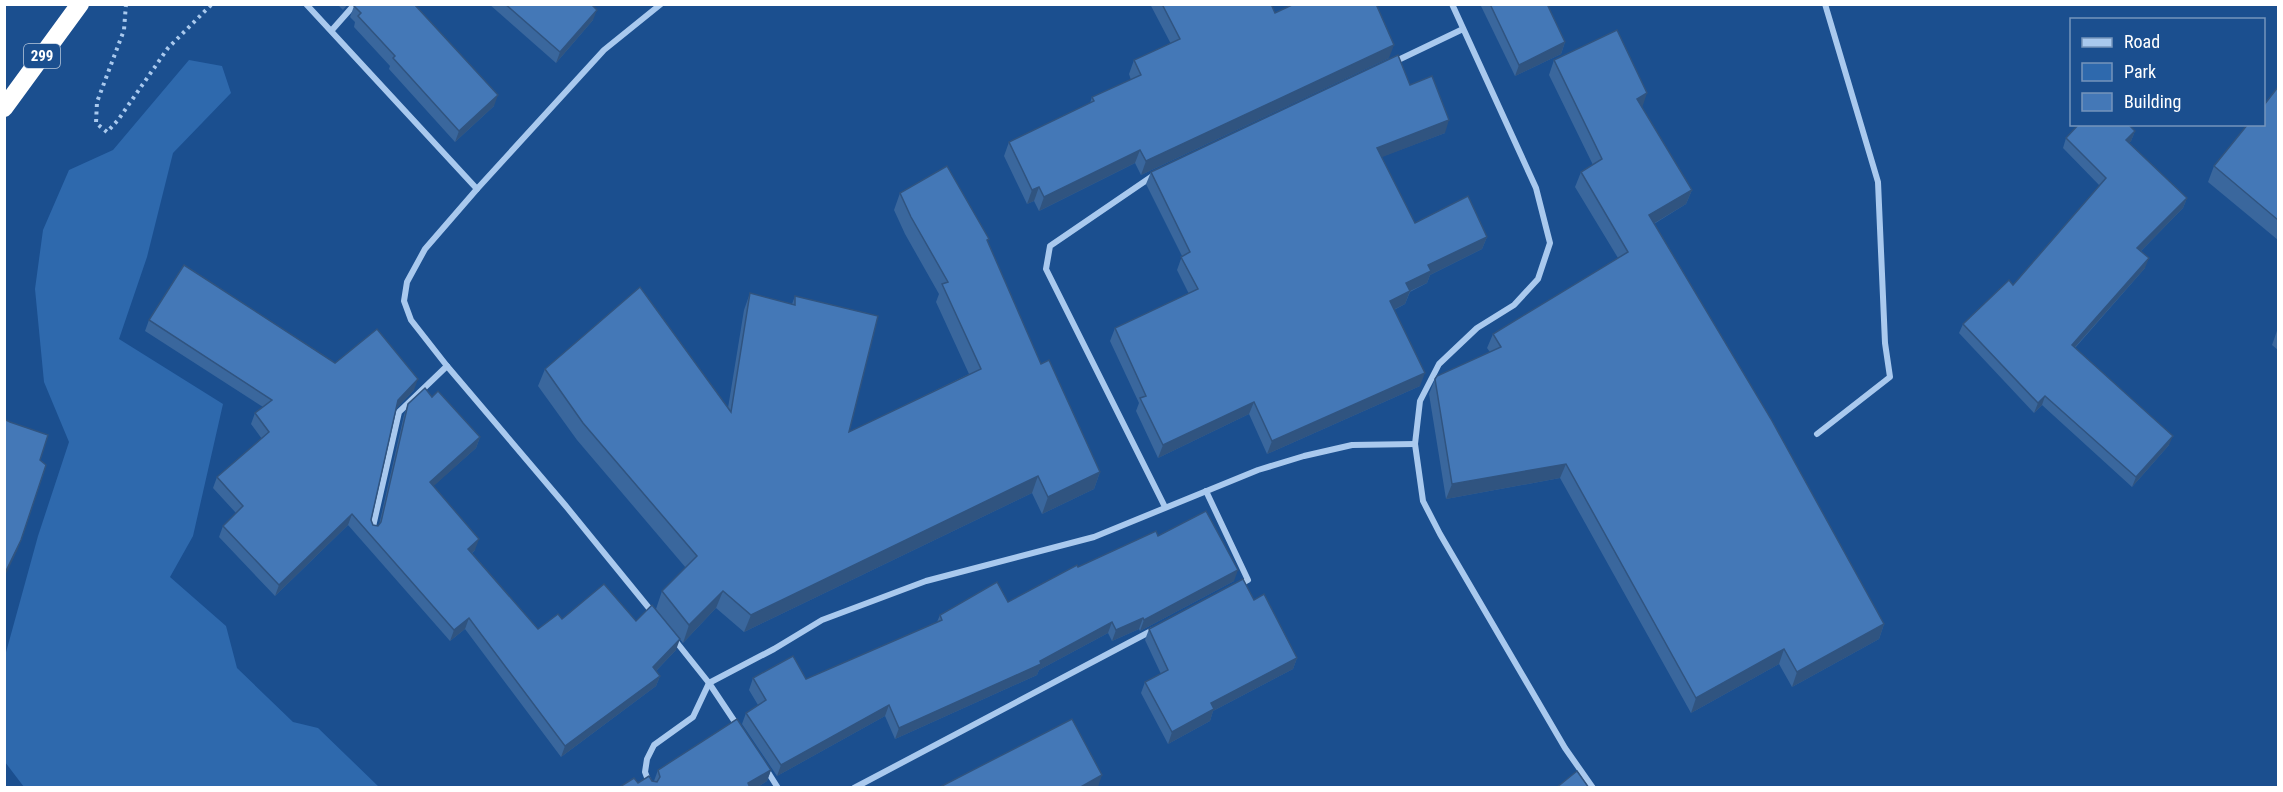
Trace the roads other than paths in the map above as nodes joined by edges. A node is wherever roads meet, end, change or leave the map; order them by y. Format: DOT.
graph roads {
  1 [pos="80,4"];
  2 [pos="306,4"];
  3 [pos="355,4"];
  4 [pos="661,4"];
  5 [pos="1452,4"];
  6 [pos="1825,4"];
  7 [pos="1463,29"];
  8 [pos="332,30"];
  9 [pos="1389,64"];
  10 [pos="4,108"];
  11 [pos="1158,173"];
  12 [pos="477,189"];
  13 [pos="447,366"];
  14 [pos="1817,434"];
  15 [pos="1415,444"];
  16 [pos="1206,491"];
  17 [pos="1165,507"];
  18 [pos="372,532"];
  19 [pos="1227,591"];
  20 [pos="659,620"];
  21 [pos="666,629"];
  22 [pos="1155,629"];
  23 [pos="709,682"];
  24 [pos="740,730"];
  25 [pos="759,759"];
  26 [pos="651,788"];
  27 [pos="778,788"];
  28 [pos="854,788"];
  29 [pos="1593,788"];
  1 -- 10 [label="highway, 299"];
  2 -- 8 [label="street"];
  3 -- 8 [label="street"];
  4 -- 12 [label="street"];
  5 -- 7 [label="street"];
  6 -- 14 [label="street"];
  7 -- 9 [label="street"];
  7 -- 15 [label="street"];
  8 -- 12 [label="street"];
  11 -- 17 [label="street"];
  12 -- 13 [label="street"];
  13 -- 18 [label="street"];
  13 -- 20 [label="street"];
  15 -- 16 [label="street"];
  15 -- 29 [label="street"];
  16 -- 17 [label="street"];
  16 -- 19 [label="street"];
  17 -- 23 [label="street"];
  21 -- 23 [label="street"];
  22 -- 28 [label="street"];
  23 -- 24 [label="street"];
  23 -- 26 [label="street"];
  25 -- 27 [label="street"];
}
